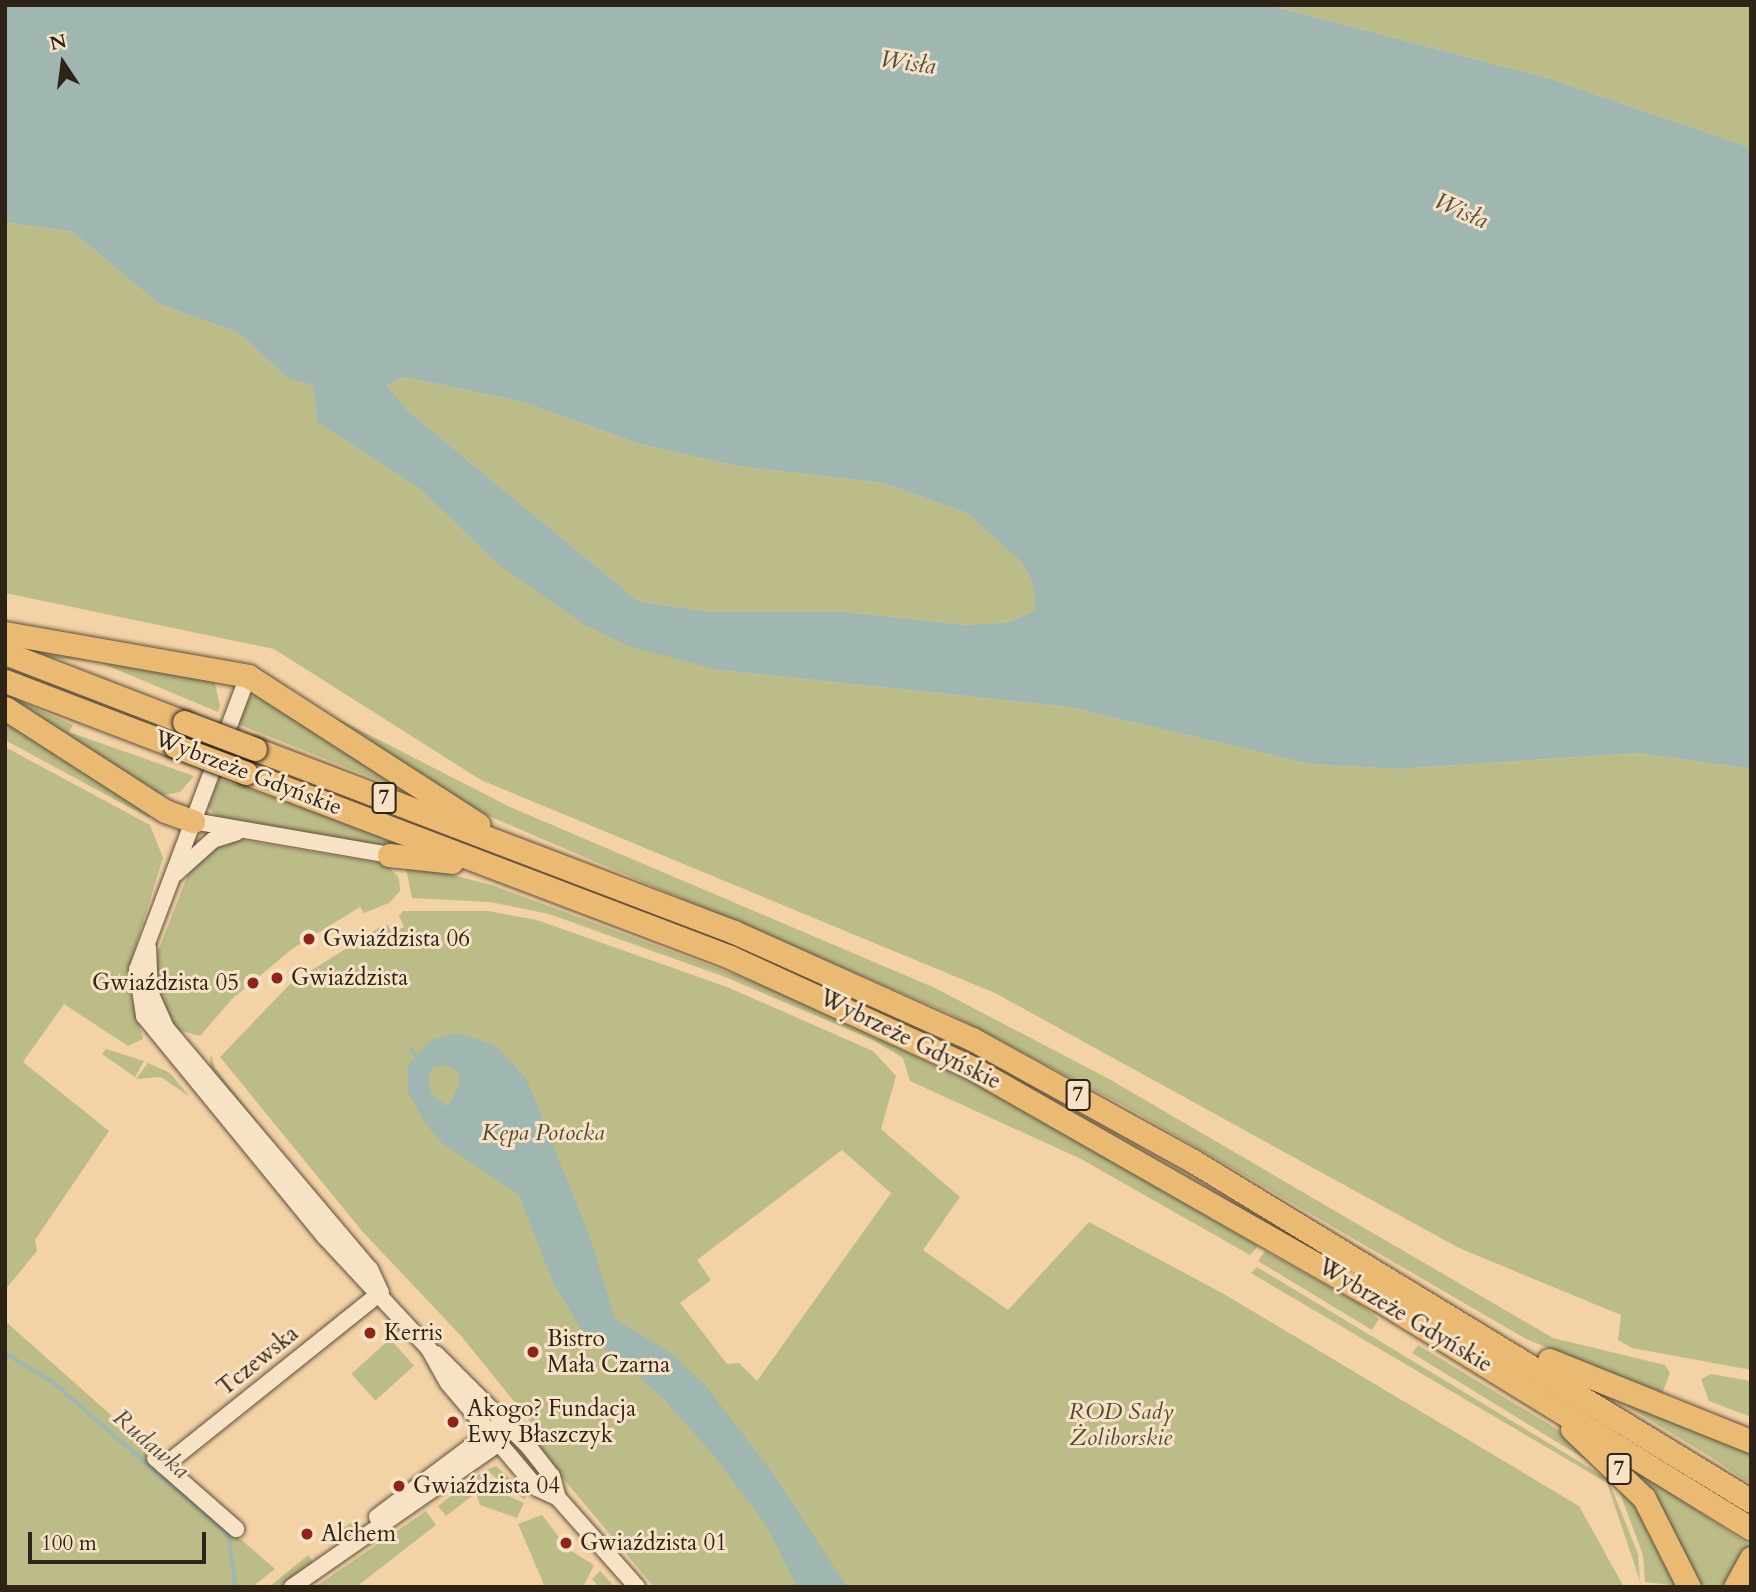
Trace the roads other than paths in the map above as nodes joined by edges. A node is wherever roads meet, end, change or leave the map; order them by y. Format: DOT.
graph roads {
  1 [pos="5,633"];
  2 [pos="5,653"];
  3 [pos="248,676"];
  4 [pos="5,681"];
  5 [pos="5,708"];
  6 [pos="193,821"];
  7 [pos="239,831"];
  8 [pos="513,846"];
  9 [pos="389,855"];
  10 [pos="502,870"];
  11 [pos="172,877"];
  12 [pos="148,940"];
  13 [pos="200,1067"];
  14 [pos="200,1087"];
  15 [pos="1406,1287"];
  16 [pos="381,1292"];
  17 [pos="429,1349"];
  18 [pos="1522,1386"];
  19 [pos="508,1425"];
  20 [pos="494,1436"];
  21 [pos="1751,1441"];
  22 [pos="558,1498"];
  23 [pos="1751,1501"];
  24 [pos="236,1529"];
  25 [pos="1751,1530"];
  26 [pos="1751,1558"];
  27 [pos="1687,1582"];
  28 [pos="292,1587"];
  29 [pos="637,1587"];
  30 [pos="1735,1587"];
  1 -- 3 [label="highway"];
  2 -- 8 [label="highway, Wybrzeże Gdyńskie / 7, bridge"];
  3 -- 6 [label="street"];
  3 -- 8 [label="highway"];
  4 -- 10 [label="highway, Wybrzeże Gdyńskie / 7, bridge"];
  5 -- 6 [label="highway"];
  6 -- 7 [label="street"];
  6 -- 11 [label="street"];
  7 -- 9 [label="street"];
  7 -- 11 [label="street"];
  8 -- 15 [label="highway, Wybrzeże Gdyńskie / 7"];
  9 -- 10 [label="highway"];
  10 -- 18 [label="highway, Wybrzeże Gdyńskie / 7"];
  11 -- 12 [label="street"];
  12 -- 13 [label="street"];
  12 -- 14 [label="street"];
  13 -- 14 [label="street"];
  13 -- 16 [label="street"];
  14 -- 16 [label="street"];
  15 -- 21 [label="highway"];
  15 -- 23 [label="highway, Wybrzeże Gdyńskie / 7"];
  16 -- 17 [label="street"];
  16 -- 24 [label="street, Tczewska"];
  17 -- 19 [label="street"];
  17 -- 20 [label="street"];
  18 -- 25 [label="highway, Wybrzeże Gdyńskie"];
  18 -- 27 [label="highway, 7"];
  19 -- 20 [label="street"];
  19 -- 22 [label="street"];
  20 -- 22 [label="street"];
  20 -- 28 [label="street"];
  22 -- 29 [label="street"];
  26 -- 30 [label="highway"];
}
